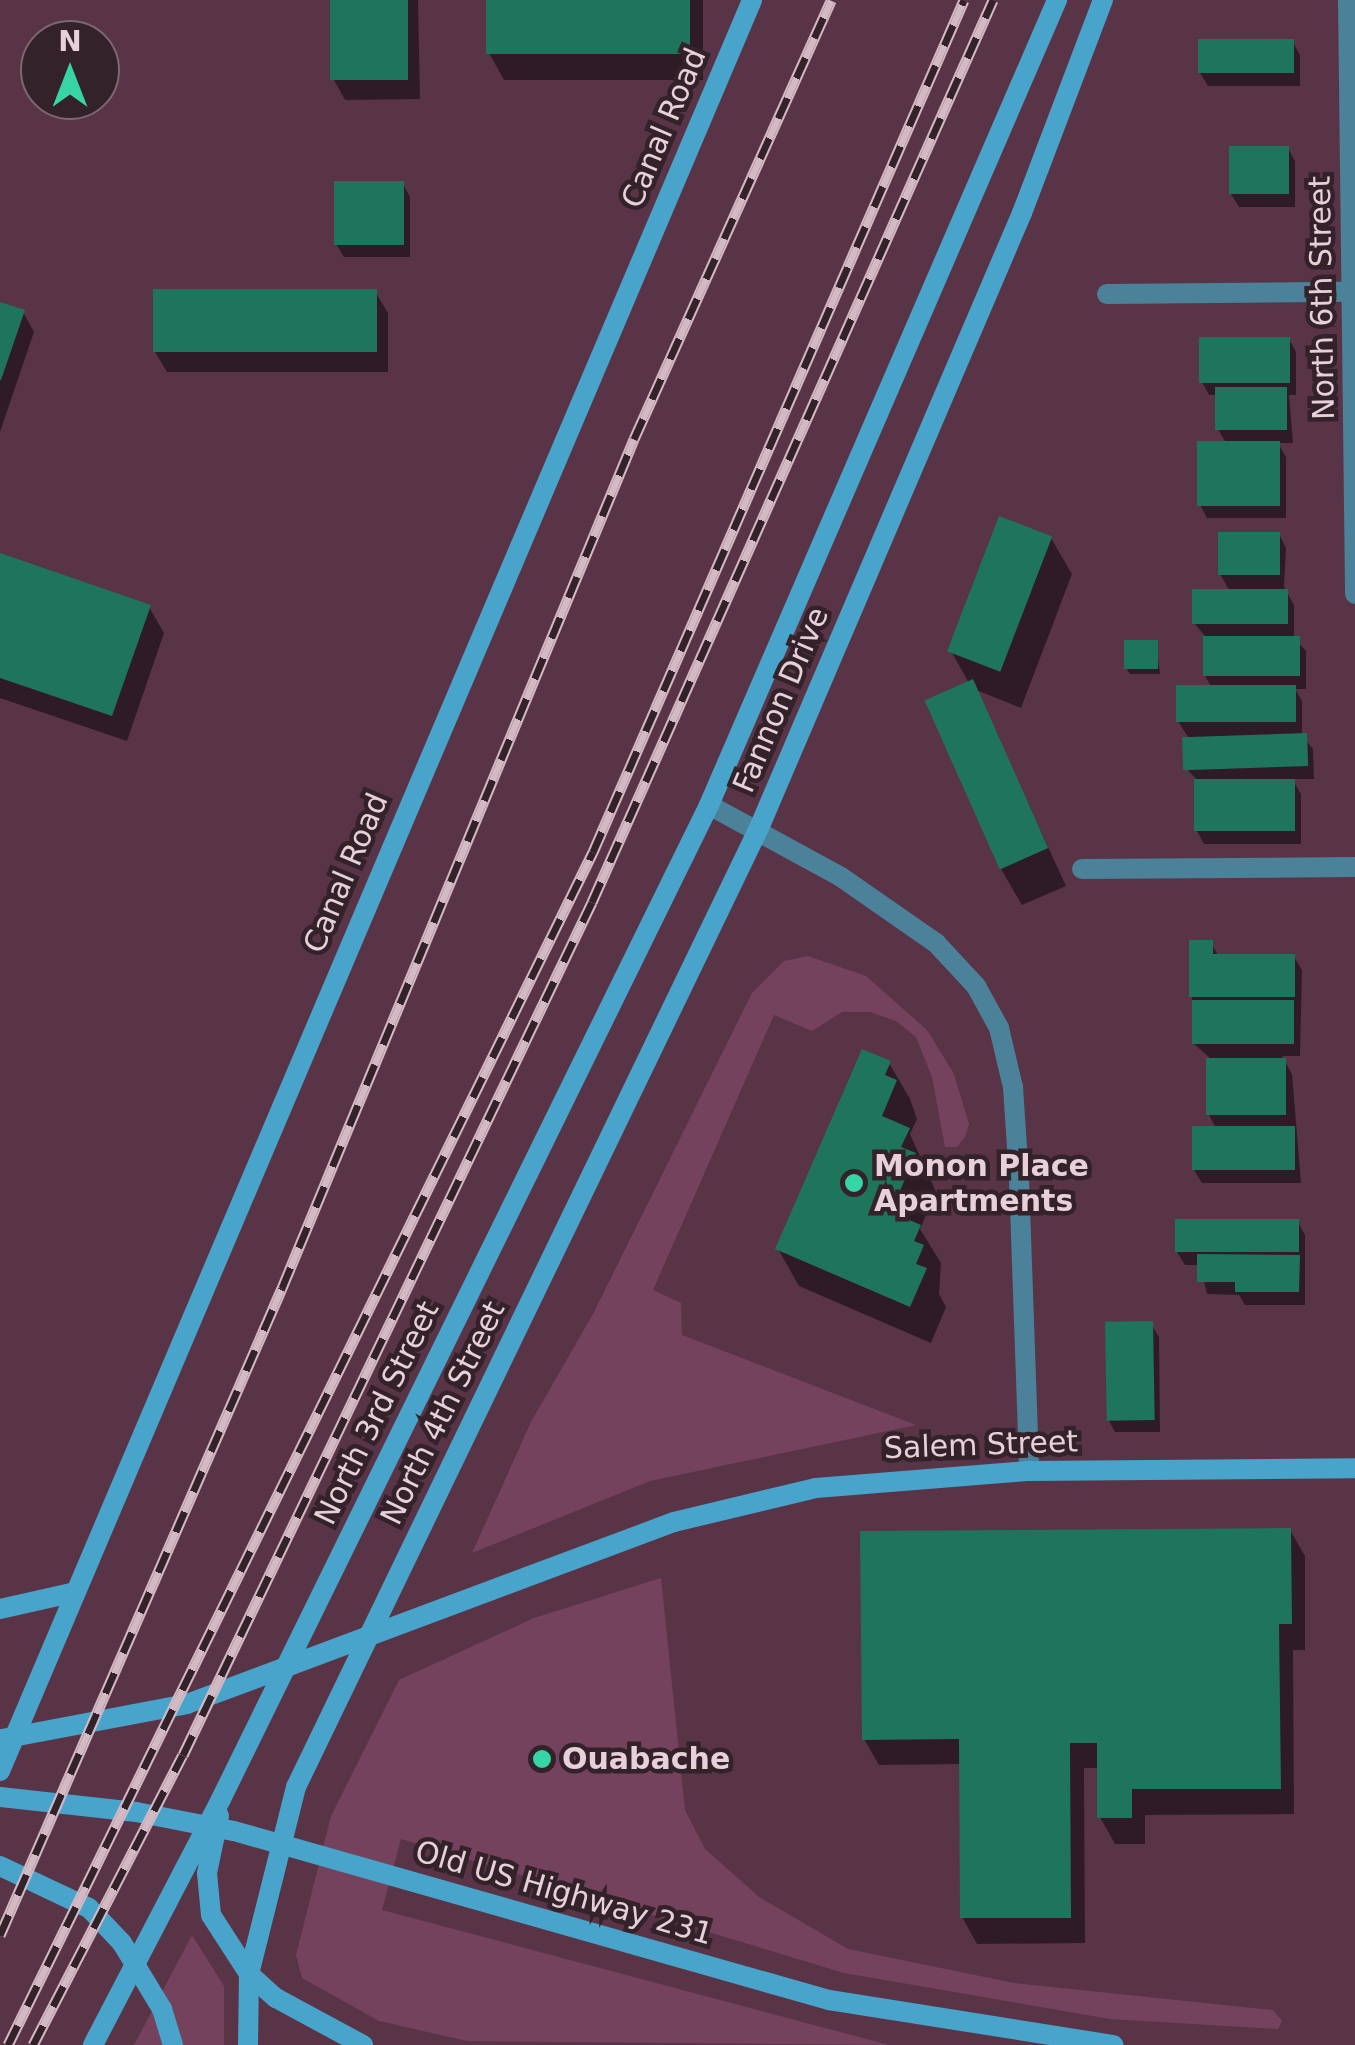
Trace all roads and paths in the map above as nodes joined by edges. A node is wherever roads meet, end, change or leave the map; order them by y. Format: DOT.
graph roads {
  1 [pos="752,0"];
  2 [pos="1057,0"];
  3 [pos="1104,0"];
  4 [pos="1348,0"];
  5 [pos="1354,292"];
  6 [pos="1107,294"];
  7 [pos="1355,594"];
  8 [pos="709,805"];
  9 [pos="759,828"];
  10 [pos="1355,867"];
  11 [pos="1082,869"];
  12 [pos="1355,1468"];
  13 [pos="1028,1472"];
  14 [pos="71,1593"];
  15 [pos="0,1609"];
  16 [pos="0,1739"];
  17 [pos="0,1770"];
  18 [pos="0,1797"];
  19 [pos="222,1799"];
  20 [pos="0,1866"];
  21 [pos="249,1974"];
  22 [pos="93,2045"];
  23 [pos="173,2045"];
  24 [pos="248,2045"];
  25 [pos="362,2045"];
  26 [pos="1113,2045"];
  1 -- 14 [label="street, Canal Road"];
  2 -- 8 [label="street, Fannon Drive"];
  3 -- 9 [label="street, Fannon Drive"];
  4 -- 5 [label="street, North 6th Street"];
  5 -- 6 [label="street"];
  5 -- 7 [label="street, North 6th Street"];
  8 -- 9 [label="street"];
  8 -- 19 [label="street, North 3rd Street"];
  9 -- 13 [label="street, Fannon Drive"];
  9 -- 21 [label="street, North 4th Street"];
  10 -- 11 [label="street"];
  12 -- 13 [label="street, Salem Street"];
  13 -- 16 [label="street, Salem Street"];
  14 -- 15 [label="street"];
  14 -- 17 [label="street, Canal Road"];
  18 -- 26 [label="street, Old US Highway 231"];
  19 -- 21 [label="street"];
  19 -- 22 [label="street, North 3rd Street"];
  20 -- 23 [label="street"];
  21 -- 24 [label="street, North 4th Street"];
  21 -- 25 [label="street"];
}
